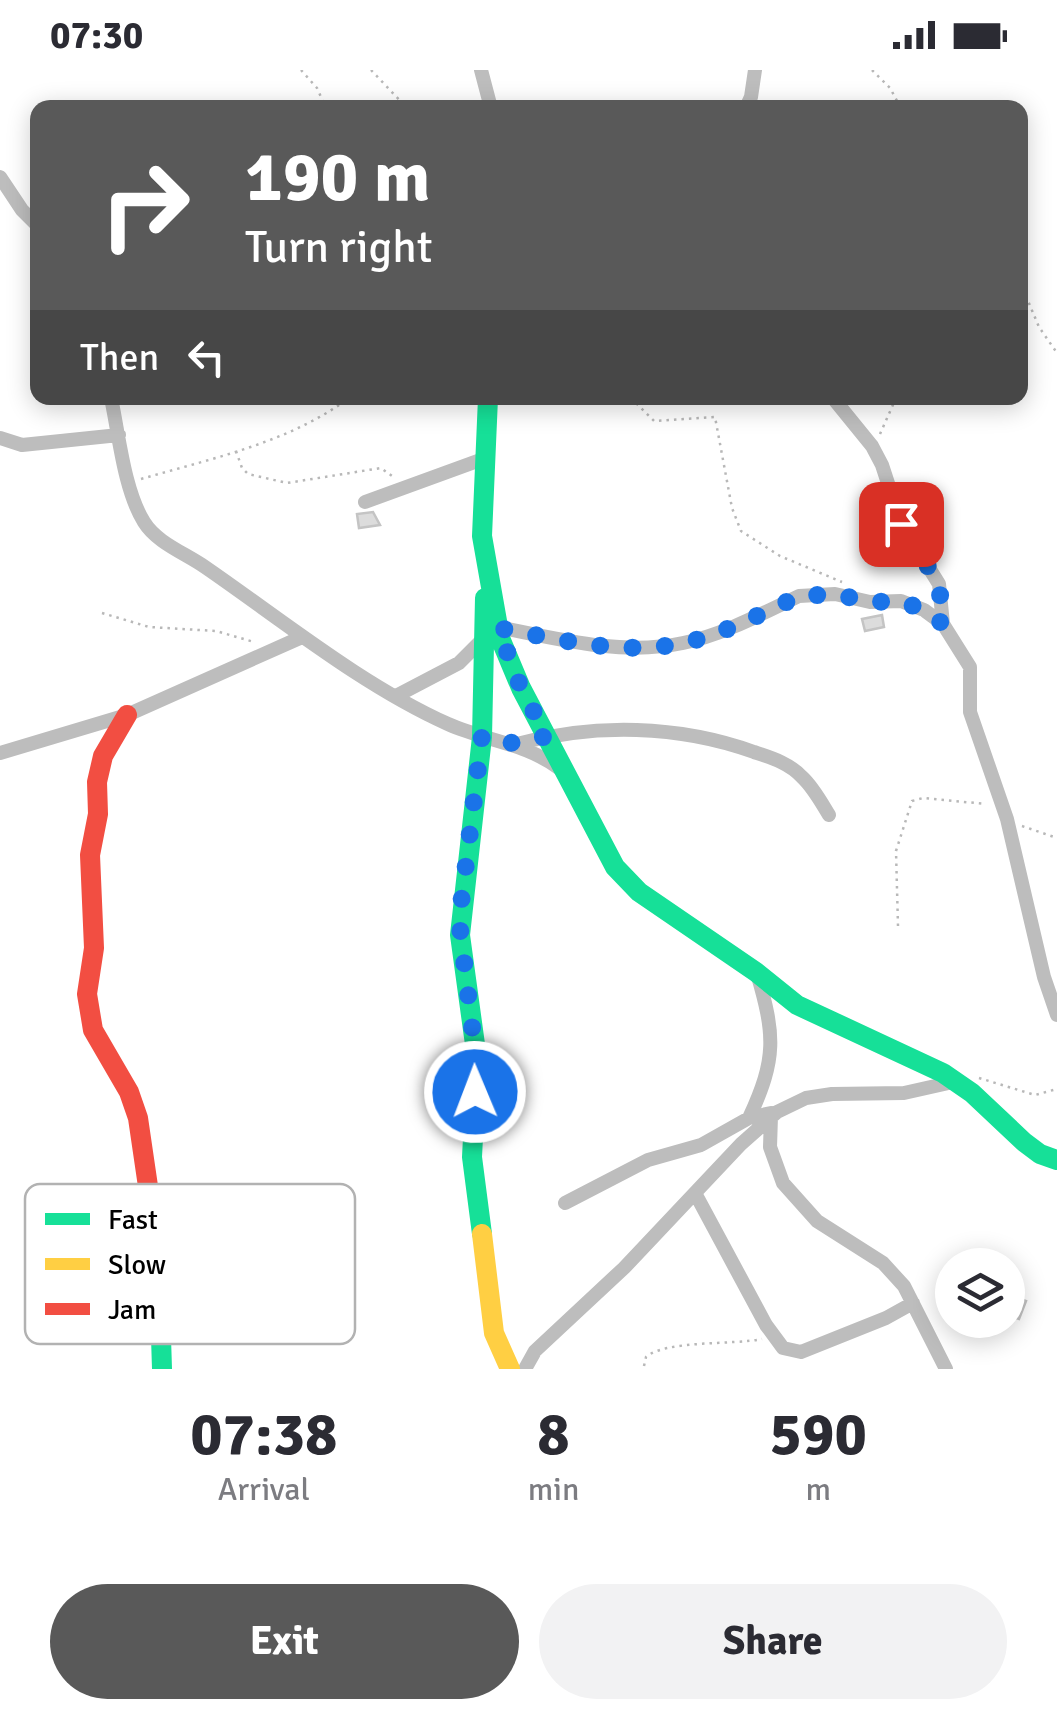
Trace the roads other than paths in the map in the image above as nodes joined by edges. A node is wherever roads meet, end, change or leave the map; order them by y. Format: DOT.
graph roads {
  1 [pos="481,70"];
  2 [pos="754,70"];
  3 [pos="489,100"];
  4 [pos="750,100"];
  5 [pos="0,178"];
  6 [pos="30,218"];
  7 [pos="113,405"];
  8 [pos="487,405"];
  9 [pos="839,405"];
  10 [pos="119,435"];
  11 [pos="0,438"];
  12 [pos="483,459"];
  13 [pos="365,502"];
  14 [pos="943,624"];
  15 [pos="490,634"];
  16 [pos="302,637"];
  17 [pos="396,696"];
  18 [pos="127,715"];
  19 [pos="482,736"];
  20 [pos="547,736"];
  21 [pos="517,744"];
  22 [pos="0,753"];
  23 [pos="569,775"];
  24 [pos="829,815"];
  25 [pos="756,972"];
  26 [pos="1057,1015"];
  27 [pos="953,1082"];
  28 [pos="774,1114"];
  29 [pos="749,1118"];
  30 [pos="1057,1160"];
  31 [pos="147,1184"];
  32 [pos="695,1192"];
  33 [pos="565,1202"];
  34 [pos="912,1303"];
  35 [pos="161,1344"];
  36 [pos="162,1369"];
  37 [pos="510,1369"];
  38 [pos="525,1369"];
  39 [pos="946,1369"];
  1 -- 3 [label="street"];
  2 -- 4 [label="street"];
  5 -- 6 [label="street"];
  7 -- 10 [label="street"];
  8 -- 12 [label="street"];
  9 -- 14 [label="street"];
  10 -- 11 [label="street"];
  10 -- 16 [label="street"];
  12 -- 13 [label="street"];
  12 -- 15 [label="street"];
  14 -- 15 [label="street"];
  14 -- 26 [label="street"];
  15 -- 17 [label="street"];
  15 -- 19 [label="street"];
  15 -- 20 [label="street"];
  16 -- 17 [label="street"];
  16 -- 18 [label="street"];
  17 -- 19 [label="street"];
  18 -- 22 [label="street"];
  18 -- 31 [label="street"];
  19 -- 21 [label="street"];
  19 -- 37 [label="street"];
  20 -- 21 [label="street"];
  20 -- 23 [label="street"];
  20 -- 24 [label="street"];
  21 -- 23 [label="street"];
  23 -- 25 [label="street"];
  25 -- 27 [label="street"];
  25 -- 29 [label="street"];
  27 -- 28 [label="street"];
  27 -- 30 [label="street"];
  28 -- 29 [label="street"];
  28 -- 32 [label="street"];
  28 -- 34 [label="street"];
  29 -- 33 [label="street"];
  32 -- 34 [label="street"];
  32 -- 38 [label="street"];
  34 -- 39 [label="street"];
  35 -- 36 [label="street"];
}
